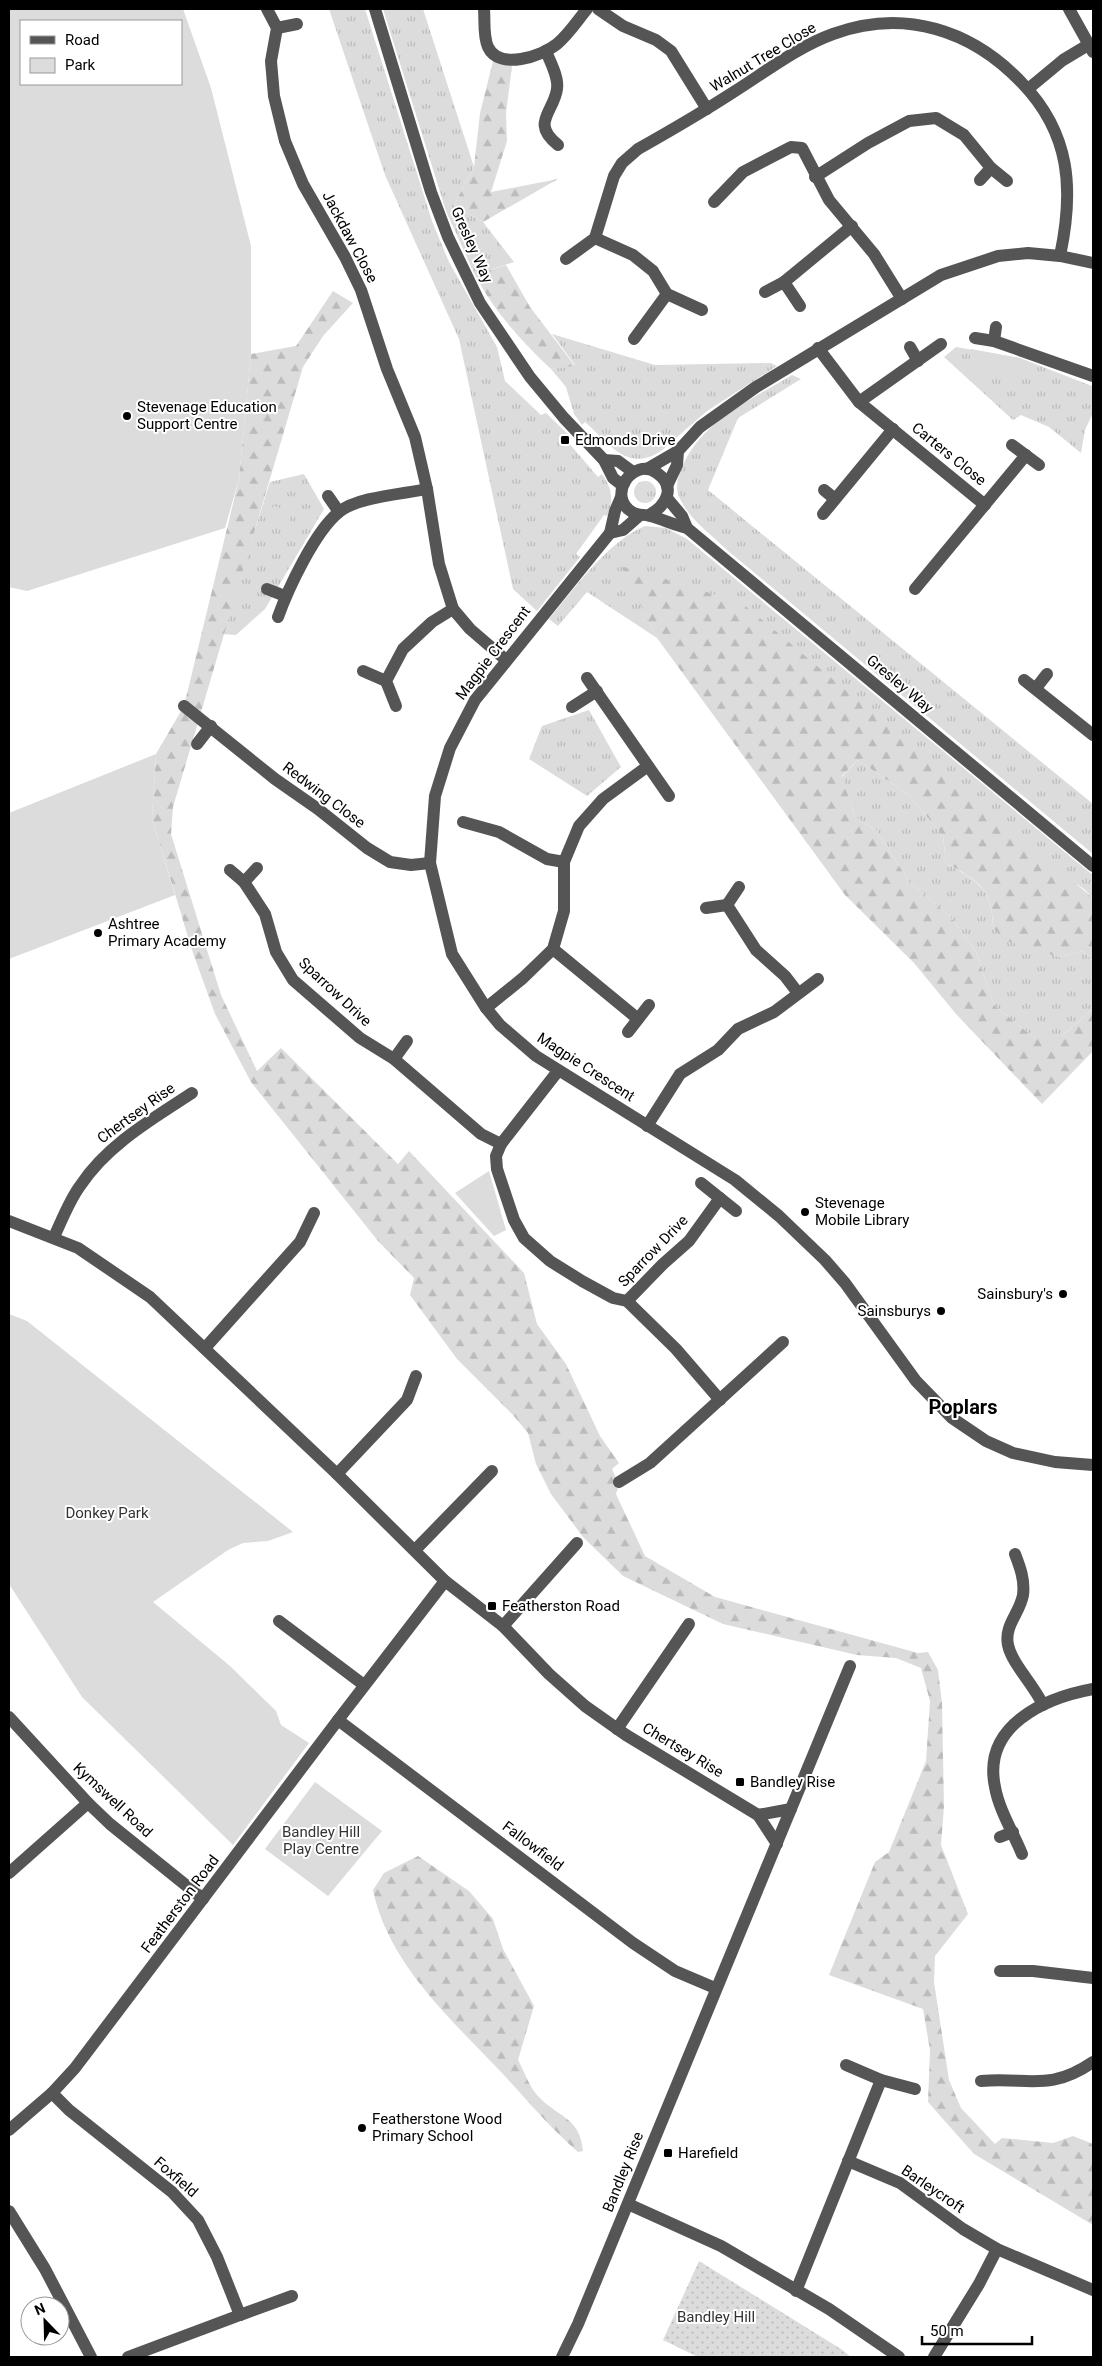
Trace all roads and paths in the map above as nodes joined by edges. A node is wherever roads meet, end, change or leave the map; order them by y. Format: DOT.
graph roads {
  1 [pos="267,9"];
  2 [pos="375,9"];
  3 [pos="484,9"];
  4 [pos="587,9"];
  5 [pos="598,9"];
  6 [pos="1069,9"];
  7 [pos="297,24"];
  8 [pos="277,28"];
  9 [pos="1091,48"];
  10 [pos="546,51"];
  11 [pos="1028,89"];
  12 [pos="707,109"];
  13 [pos="558,145"];
  14 [pos="992,168"];
  15 [pos="816,177"];
  16 [pos="980,180"];
  17 [pos="1007,181"];
  18 [pos="714,202"];
  19 [pos="852,226"];
  20 [pos="595,238"];
  21 [pos="1060,256"];
  22 [pos="566,259"];
  23 [pos="1093,263"];
  24 [pos="784,282"];
  25 [pos="765,292"];
  26 [pos="667,294"];
  27 [pos="902,299"];
  28 [pos="800,306"];
  29 [pos="702,310"];
  30 [pos="996,327"];
  31 [pos="975,338"];
  32 [pos="634,339"];
  33 [pos="994,342"];
  34 [pos="941,344"];
  35 [pos="910,347"];
  36 [pos="818,348"];
  37 [pos="918,361"];
  38 [pos="1093,376"];
  39 [pos="859,402"];
  40 [pos="893,429"];
  41 [pos="1012,445"];
  42 [pos="678,451"];
  43 [pos="1026,455"];
  44 [pos="604,460"];
  45 [pos="1040,465"];
  46 [pos="647,469"];
  47 [pos="633,472"];
  48 [pos="427,489"];
  49 [pos="824,490"];
  50 [pos="622,491"];
  51 [pos="667,492"];
  52 [pos="328,496"];
  53 [pos="836,499"];
  54 [pos="985,505"];
  55 [pos="339,512"];
  56 [pos="823,514"];
  57 [pos="645,515"];
  58 [pos="686,528"];
  59 [pos="610,533"];
  60 [pos="927,575"];
  61 [pos="937,583"];
  62 [pos="266,588"];
  63 [pos="915,589"];
  64 [pos="285,596"];
  65 [pos="454,609"];
  66 [pos="278,617"];
  67 [pos="506,660"];
  68 [pos="363,671"];
  69 [pos="1047,674"];
  70 [pos="588,678"];
  71 [pos="386,680"];
  72 [pos="1024,680"];
  73 [pos="1036,688"];
  74 [pos="597,691"];
  75 [pos="184,706"];
  76 [pos="396,706"];
  77 [pos="572,707"];
  78 [pos="211,726"];
  79 [pos="1093,736"];
  80 [pos="197,744"];
  81 [pos="648,766"];
  82 [pos="669,796"];
  83 [pos="463,822"];
  84 [pos="564,862"];
  85 [pos="430,863"];
  86 [pos="1093,866"];
  87 [pos="257,868"];
  88 [pos="230,870"];
  89 [pos="244,882"];
  90 [pos="739,887"];
  91 [pos="727,906"];
  92 [pos="706,908"];
  93 [pos="553,949"];
  94 [pos="818,978"];
  95 [pos="798,993"];
  96 [pos="649,1005"];
  97 [pos="486,1008"];
  98 [pos="638,1019"];
  99 [pos="628,1032"];
  100 [pos="406,1041"];
  101 [pos="394,1059"];
  102 [pos="558,1071"];
  103 [pos="192,1093"];
  104 [pos="647,1126"];
  105 [pos="501,1144"];
  106 [pos="701,1183"];
  107 [pos="720,1198"];
  108 [pos="736,1211"];
  109 [pos="314,1214"];
  110 [pos="9,1221"];
  111 [pos="54,1237"];
  112 [pos="627,1301"];
  113 [pos="783,1342"];
  114 [pos="205,1348"];
  115 [pos="416,1376"];
  116 [pos="720,1400"];
  117 [pos="1093,1465"];
  118 [pos="492,1470"];
  119 [pos="337,1474"];
  120 [pos="619,1482"];
  121 [pos="577,1543"];
  122 [pos="415,1550"];
  123 [pos="1015,1554"];
  124 [pos="446,1581"];
  125 [pos="279,1621"];
  126 [pos="689,1624"];
  127 [pos="503,1626"];
  128 [pos="850,1666"];
  129 [pos="364,1686"];
  130 [pos="1093,1689"];
  131 [pos="1043,1705"];
  132 [pos="9,1717"];
  133 [pos="338,1720"];
  134 [pos="617,1729"];
  135 [pos="88,1803"];
  136 [pos="791,1809"];
  137 [pos="758,1815"];
  138 [pos="1012,1832"];
  139 [pos="1000,1837"];
  140 [pos="777,1844"];
  141 [pos="1022,1854"];
  142 [pos="9,1873"];
  143 [pos="204,1899"];
  144 [pos="1000,1971"];
  145 [pos="1093,1978"];
  146 [pos="715,1988"];
  147 [pos="1093,2062"];
  148 [pos="846,2065"];
  149 [pos="881,2080"];
  150 [pos="981,2081"];
  151 [pos="915,2089"];
  152 [pos="52,2093"];
  153 [pos="9,2130"];
  154 [pos="848,2161"];
  155 [pos="628,2204"];
  156 [pos="9,2211"];
  157 [pos="997,2249"];
  158 [pos="796,2290"];
  159 [pos="1093,2290"];
  160 [pos="292,2296"];
  161 [pos="240,2315"];
  162 [pos="91,2357"];
  163 [pos="128,2357"];
  164 [pos="562,2357"];
  165 [pos="899,2357"];
  166 [pos="934,2357"];
  1 -- 8 [label="street"];
  2 -- 44 [label="street, Gresley Way"];
  3 -- 10 [label="street"];
  4 -- 10 [label="street"];
  5 -- 12 [label="street"];
  6 -- 9 [label="street"];
  7 -- 8 [label="street"];
  8 -- 48 [label="street, Jackdaw Close"];
  9 -- 11 [label="street"];
  10 -- 13 [label="street"];
  11 -- 12 [label="street, Walnut Tree Close"];
  11 -- 21 [label="street, Walnut Tree Close"];
  12 -- 20 [label="street, Walnut Tree Close"];
  14 -- 15 [label="street"];
  14 -- 16 [label="street"];
  14 -- 17 [label="street"];
  15 -- 18 [label="street"];
  15 -- 19 [label="street"];
  19 -- 24 [label="street"];
  19 -- 27 [label="street"];
  20 -- 22 [label="street"];
  20 -- 26 [label="street"];
  21 -- 23 [label="street"];
  21 -- 27 [label="street"];
  24 -- 25 [label="street"];
  24 -- 28 [label="street"];
  26 -- 29 [label="street"];
  26 -- 32 [label="street"];
  27 -- 36 [label="street"];
  30 -- 33 [label="street"];
  31 -- 33 [label="street"];
  33 -- 38 [label="street"];
  34 -- 37 [label="street"];
  35 -- 37 [label="street"];
  36 -- 39 [label="street, Carters Close"];
  36 -- 42 [label="street"];
  37 -- 39 [label="street"];
  39 -- 40 [label="street, Carters Close"];
  40 -- 53 [label="street, Carters Close"];
  40 -- 54 [label="street, Carters Close"];
  41 -- 43 [label="street"];
  42 -- 46 [label="street"];
  42 -- 51 [label="street"];
  43 -- 45 [label="street"];
  43 -- 54 [label="street, Carters Close"];
  44 -- 47 [label="street, Gresley Way"];
  44 -- 50 [label="street, Gresley Way"];
  46 -- 47 [label="street"];
  46 -- 51 [label="street, Gresley Way"];
  47 -- 50 [label="street"];
  48 -- 55 [label="street"];
  48 -- 65 [label="street, Jackdaw Close"];
  49 -- 53 [label="street"];
  50 -- 57 [label="street, Gresley Way"];
  50 -- 59 [label="street, Magpie Crescent"];
  51 -- 57 [label="street"];
  51 -- 58 [label="street, Gresley Way"];
  52 -- 55 [label="street"];
  53 -- 56 [label="street, Carters Close"];
  54 -- 60 [label="street, Carters Close"];
  55 -- 64 [label="street"];
  57 -- 58 [label="street, Gresley Way"];
  57 -- 59 [label="street, Magpie Crescent"];
  58 -- 86 [label="street, Gresley Way"];
  59 -- 67 [label="street, Magpie Crescent"];
  60 -- 61 [label="street"];
  60 -- 63 [label="street, Carters Close"];
  62 -- 64 [label="street"];
  64 -- 66 [label="street"];
  65 -- 67 [label="street, Jackdaw Close"];
  65 -- 71 [label="street"];
  67 -- 85 [label="street, Magpie Crescent"];
  68 -- 71 [label="street"];
  69 -- 73 [label="street"];
  70 -- 74 [label="street"];
  71 -- 76 [label="street"];
  72 -- 73 [label="street"];
  73 -- 79 [label="street"];
  74 -- 77 [label="street"];
  74 -- 81 [label="street"];
  75 -- 78 [label="street, Redwing Close"];
  78 -- 80 [label="street"];
  78 -- 85 [label="street, Redwing Close"];
  81 -- 82 [label="street"];
  81 -- 84 [label="street"];
  83 -- 84 [label="street"];
  84 -- 93 [label="street"];
  85 -- 97 [label="street, Magpie Crescent"];
  87 -- 89 [label="street"];
  88 -- 89 [label="street, Sparrow Drive"];
  89 -- 101 [label="street, Sparrow Drive"];
  90 -- 91 [label="street"];
  91 -- 92 [label="street"];
  91 -- 95 [label="street"];
  93 -- 97 [label="street"];
  93 -- 98 [label="street"];
  94 -- 95 [label="street"];
  95 -- 104 [label="street"];
  96 -- 98 [label="street"];
  97 -- 102 [label="street, Magpie Crescent"];
  98 -- 99 [label="street"];
  100 -- 101 [label="street"];
  101 -- 105 [label="street, Sparrow Drive"];
  102 -- 104 [label="street, Magpie Crescent"];
  102 -- 105 [label="street, Sparrow Drive"];
  103 -- 111 [label="street, Chertsey Rise"];
  104 -- 117 [label="street, Magpie Crescent"];
  105 -- 112 [label="street, Sparrow Drive"];
  106 -- 107 [label="street"];
  107 -- 108 [label="street"];
  107 -- 112 [label="street, Sparrow Drive"];
  109 -- 114 [label="street"];
  110 -- 111 [label="street, Chertsey Rise"];
  111 -- 114 [label="street, Chertsey Rise"];
  112 -- 116 [label="street, Sparrow Drive"];
  113 -- 116 [label="street"];
  114 -- 119 [label="street, Chertsey Rise"];
  115 -- 119 [label="street"];
  116 -- 120 [label="street"];
  118 -- 122 [label="street"];
  119 -- 122 [label="street, Chertsey Rise"];
  121 -- 127 [label="street"];
  122 -- 124 [label="street, Chertsey Rise"];
  123 -- 131 [label="street"];
  124 -- 127 [label="street, Chertsey Rise"];
  124 -- 129 [label="street, Featherston Road"];
  125 -- 129 [label="street"];
  126 -- 134 [label="street, Chertsey Rise"];
  127 -- 134 [label="street, Chertsey Rise"];
  128 -- 136 [label="street, Bandley Rise"];
  129 -- 133 [label="street, Featherston Road"];
  130 -- 131 [label="street"];
  131 -- 138 [label="street"];
  132 -- 135 [label="street, Kymswell Road"];
  133 -- 143 [label="street, Featherston Road"];
  133 -- 146 [label="street, Fallowfield"];
  134 -- 137 [label="street, Chertsey Rise"];
  135 -- 142 [label="street"];
  135 -- 143 [label="street, Kymswell Road"];
  136 -- 137 [label="street"];
  136 -- 140 [label="street, Bandley Rise"];
  137 -- 140 [label="street, Chertsey Rise"];
  138 -- 139 [label="street"];
  138 -- 141 [label="street"];
  140 -- 146 [label="street, Bandley Rise"];
  143 -- 152 [label="street, Featherston Road"];
  144 -- 145 [label="street"];
  146 -- 155 [label="street, Bandley Rise"];
  147 -- 150 [label="street"];
  148 -- 149 [label="street"];
  149 -- 151 [label="street"];
  149 -- 154 [label="street"];
  152 -- 153 [label="street, Featherston Road"];
  152 -- 161 [label="street, Foxfield"];
  154 -- 157 [label="street, Barleycroft"];
  154 -- 158 [label="street"];
  155 -- 158 [label="street"];
  155 -- 164 [label="street, Bandley Rise"];
  156 -- 162 [label="street"];
  157 -- 159 [label="street, Barleycroft"];
  157 -- 166 [label="street"];
  158 -- 165 [label="street"];
  160 -- 161 [label="street"];
  161 -- 163 [label="street"];
}
